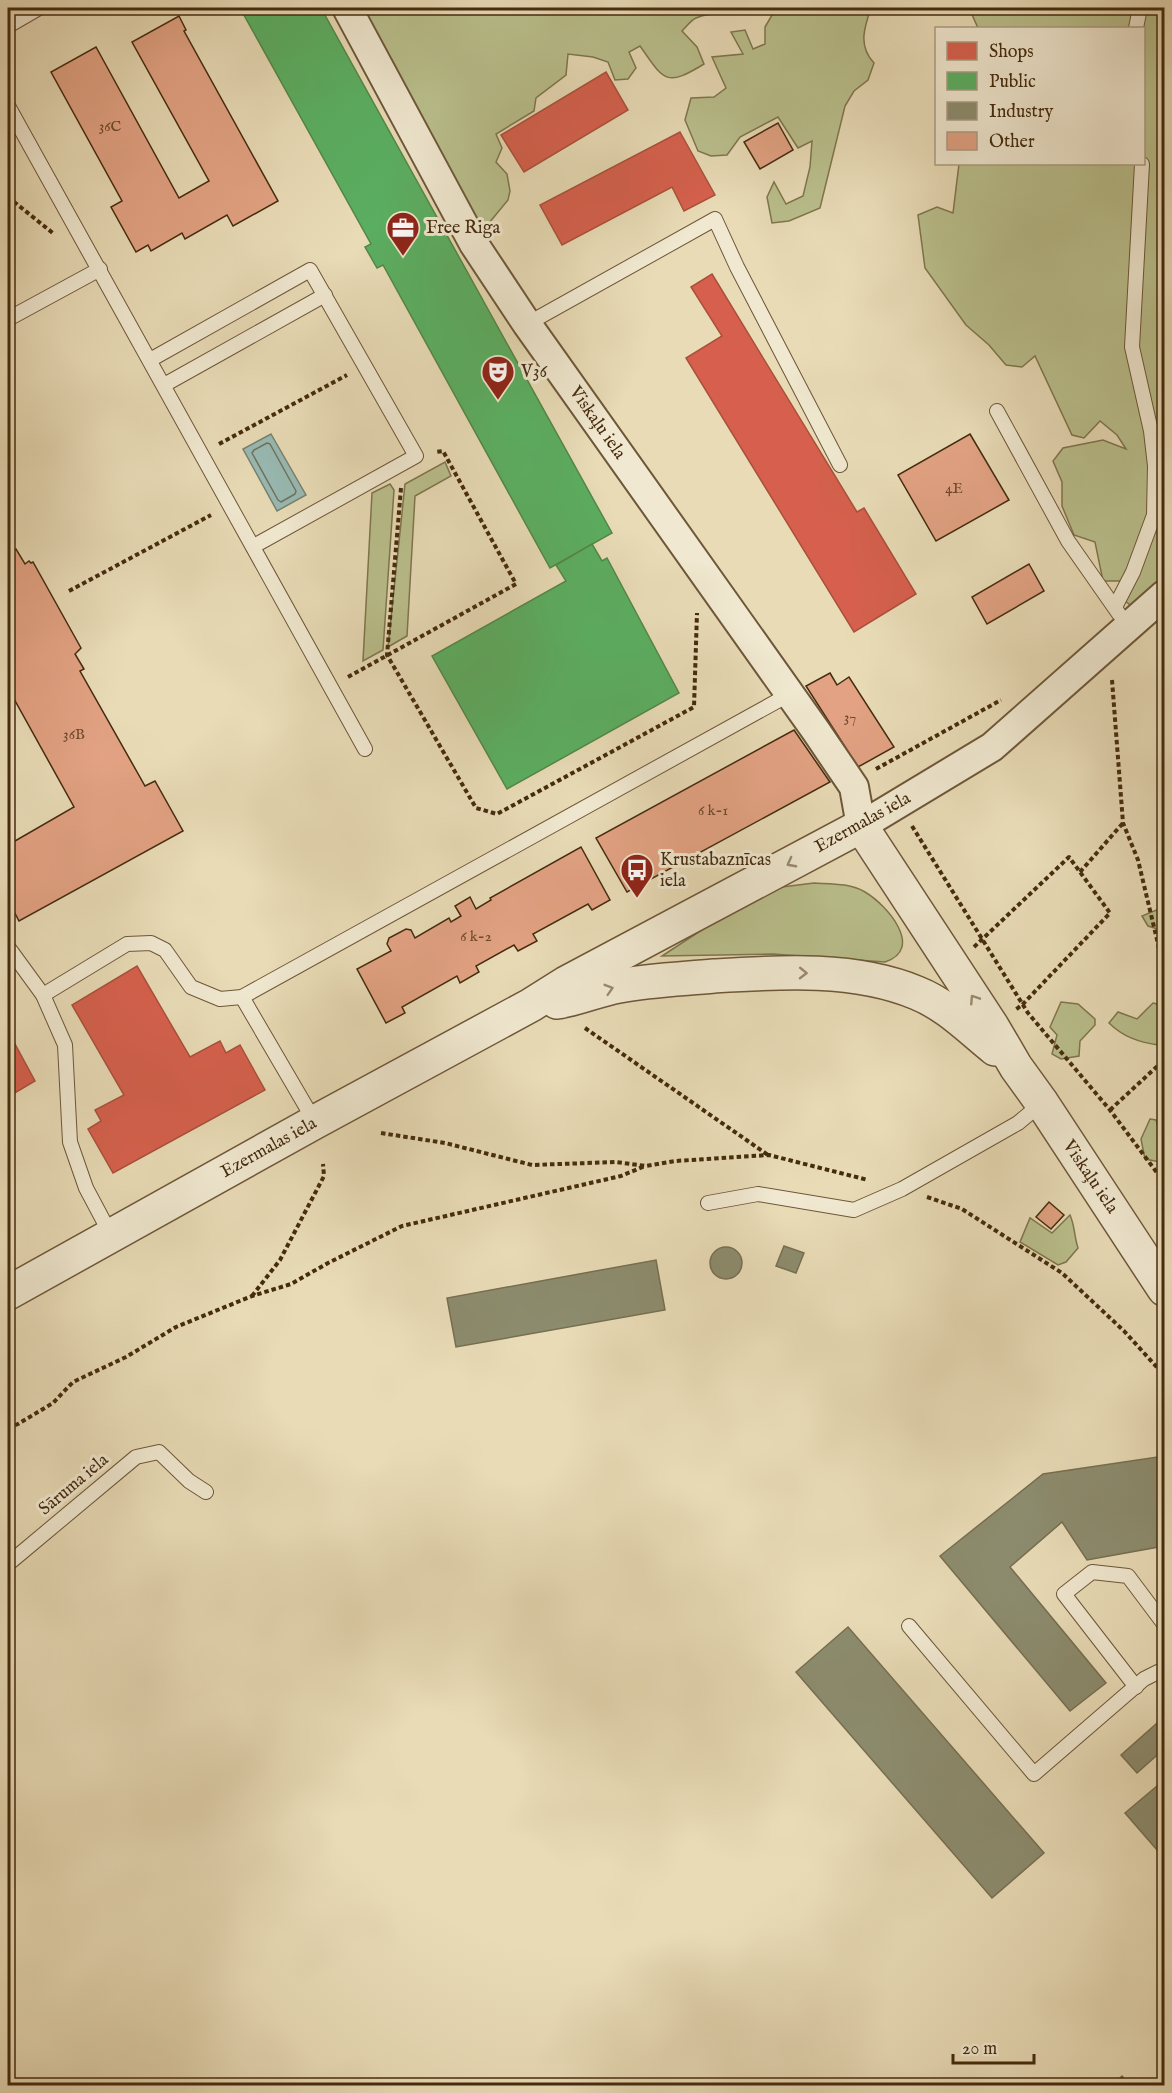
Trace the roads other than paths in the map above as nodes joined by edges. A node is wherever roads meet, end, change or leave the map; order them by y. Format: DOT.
graph roads {
  1 [pos="39,8"];
  2 [pos="347,8"];
  3 [pos="1140,8"];
  4 [pos="8,26"];
  5 [pos="1136,27"];
  6 [pos="8,105"];
  7 [pos="1142,165"];
  8 [pos="100,270"];
  9 [pos="325,295"];
  10 [pos="8,319"];
  11 [pos="527,324"];
  12 [pos="150,360"];
  13 [pos="164,385"];
  14 [pos="997,411"];
  15 [pos="840,465"];
  16 [pos="254,546"];
  17 [pos="1164,596"];
  18 [pos="1122,618"];
  19 [pos="790,694"];
  20 [pos="365,749"];
  21 [pos="861,826"];
  22 [pos="931,931"];
  23 [pos="8,947"];
  24 [pos="890,985"];
  25 [pos="43,995"];
  26 [pos="242,997"];
  27 [pos="531,1005"];
  28 [pos="1016,1067"];
  29 [pos="1042,1104"];
  30 [pos="315,1122"];
  31 [pos="708,1203"];
  32 [pos="111,1235"];
  33 [pos="1164,1289"];
  34 [pos="8,1293"];
  35 [pos="207,1492"];
  36 [pos="8,1564"];
  37 [pos="1164,1624"];
  38 [pos="909,1626"];
  39 [pos="1164,1669"];
  40 [pos="1136,1687"];
  1 -- 4 [label="lane"];
  2 -- 11 [label="street, Viskaļu iela"];
  3 -- 5 [label="lane"];
  6 -- 8 [label="lane"];
  7 -- 18 [label="lane"];
  8 -- 10 [label="lane"];
  8 -- 12 [label="lane"];
  9 -- 12 [label="lane"];
  9 -- 13 [label="lane"];
  9 -- 16 [label="lane"];
  11 -- 15 [label="lane"];
  11 -- 19 [label="street, Viskaļu iela"];
  12 -- 13 [label="lane"];
  13 -- 16 [label="lane"];
  14 -- 18 [label="lane"];
  16 -- 20 [label="lane"];
  17 -- 18 [label="street, Ezermalas iela"];
  18 -- 21 [label="street, Ezermalas iela"];
  19 -- 21 [label="street, Viskaļu iela"];
  19 -- 26 [label="lane"];
  21 -- 22 [label="street"];
  21 -- 27 [label="street, Ezermalas iela, one-way"];
  22 -- 24 [label="street"];
  28 -- 22 [label="street, one-way"];
  23 -- 25 [label="lane"];
  27 -- 24 [label="street, Ezermalas iela, one-way"];
  24 -- 28 [label="street, Ezermalas iela"];
  25 -- 26 [label="lane"];
  25 -- 32 [label="lane"];
  26 -- 30 [label="lane"];
  27 -- 30 [label="street, Ezermalas iela"];
  28 -- 29 [label="street, Viskaļu iela"];
  29 -- 31 [label="lane"];
  29 -- 33 [label="street, Viskaļu iela"];
  30 -- 32 [label="street, Ezermalas iela"];
  32 -- 34 [label="street, Ezermalas iela"];
  35 -- 36 [label="lane, Sāruma iela"];
  37 -- 40 [label="lane"];
  38 -- 40 [label="lane"];
  39 -- 40 [label="lane"];
}
